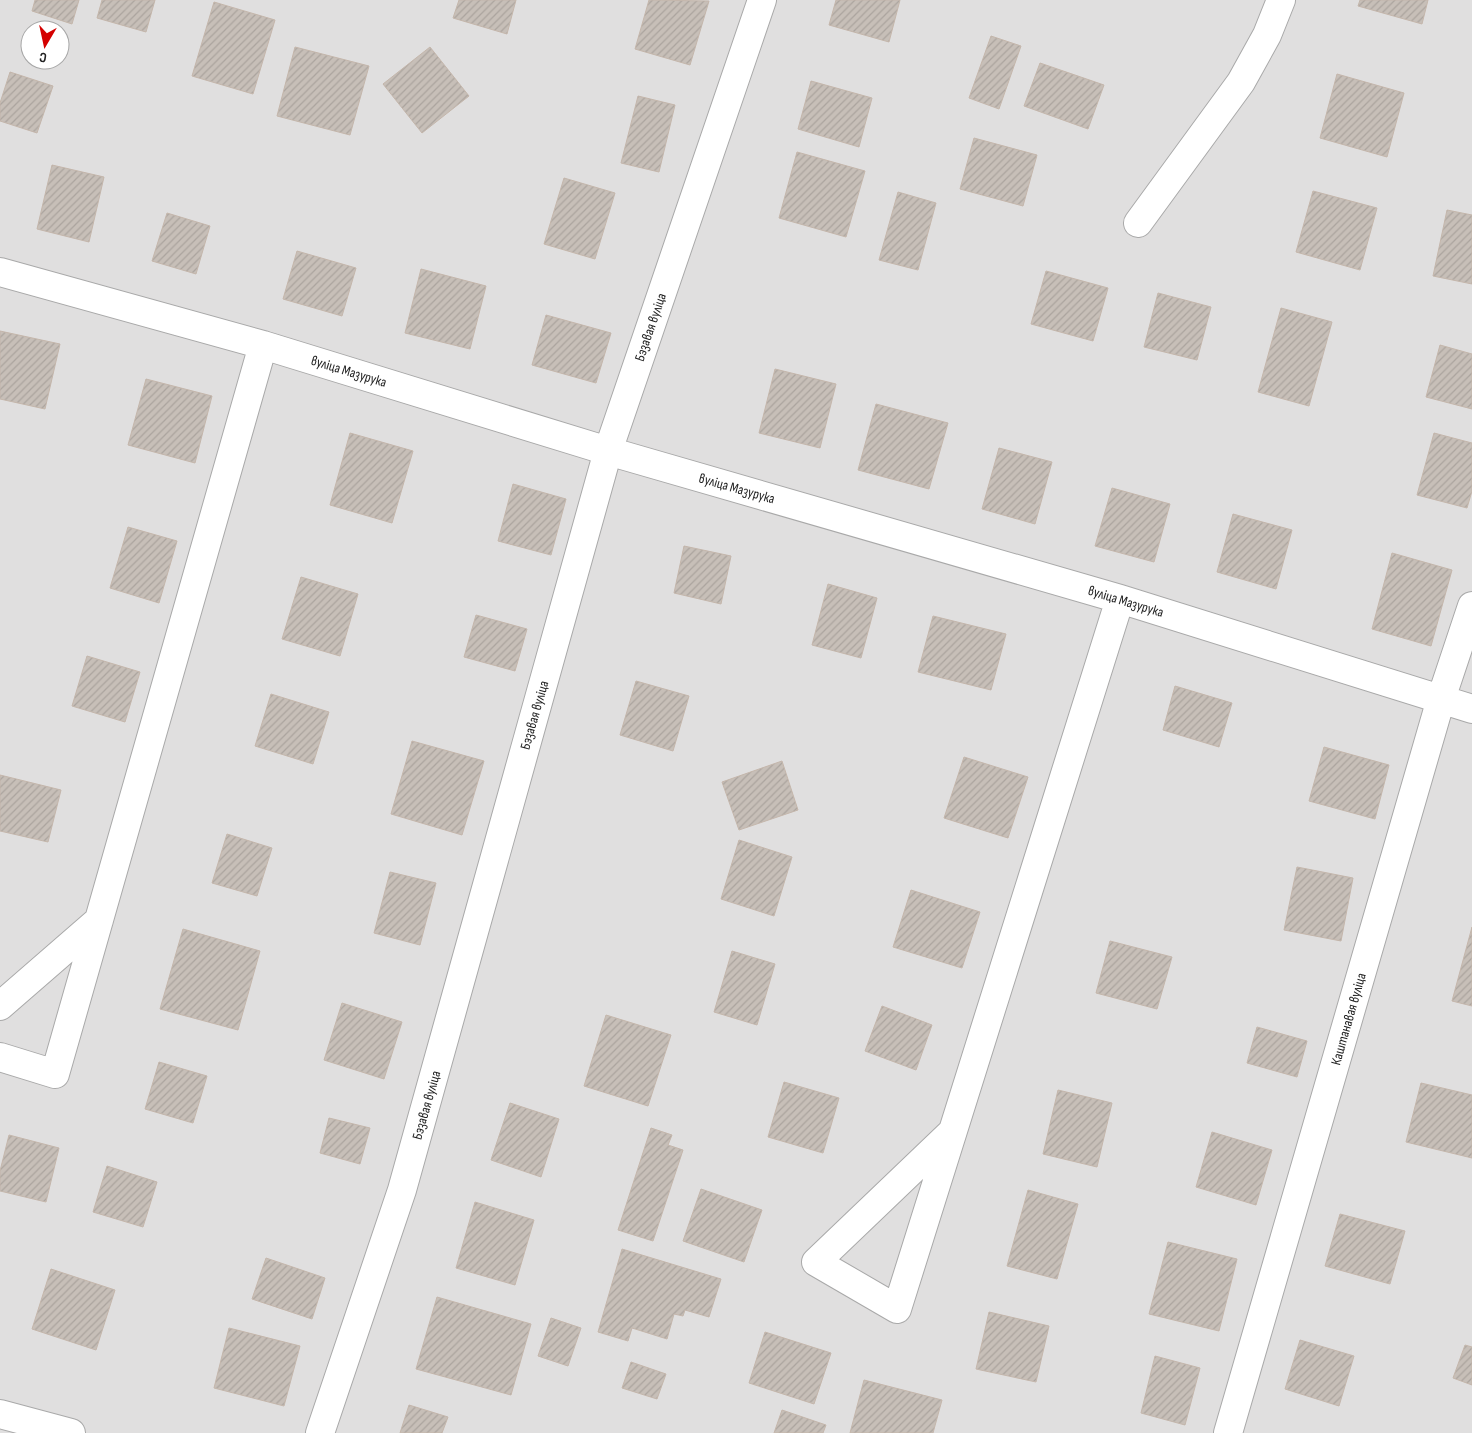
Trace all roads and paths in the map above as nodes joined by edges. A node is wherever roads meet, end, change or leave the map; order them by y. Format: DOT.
graph roads {
  1 [pos="762,0"];
  2 [pos="1281,0"];
  3 [pos="1138,223"];
  4 [pos="0,272"];
  5 [pos="263,345"];
  6 [pos="608,451"];
  7 [pos="1120,599"];
  8 [pos="1472,606"];
  9 [pos="1441,699"];
  10 [pos="1472,709"];
  11 [pos="99,920"];
  12 [pos="0,1006"];
  13 [pos="0,1058"];
  14 [pos="952,1132"];
  15 [pos="0,1414"];
  16 [pos="72,1433"];
  17 [pos="320,1433"];
  18 [pos="1228,1433"];
  1 -- 6 [label="street, Бэзавая вуліца"];
  2 -- 3 [label="street"];
  4 -- 5 [label="street, вуліца Мазурука"];
  5 -- 6 [label="street, вуліца Мазурука"];
  5 -- 11 [label="street"];
  6 -- 7 [label="street, вуліца Мазурука"];
  6 -- 17 [label="street, Бэзавая вуліца"];
  7 -- 9 [label="street, вуліца Мазурука"];
  7 -- 14 [label="street"];
  8 -- 9 [label="street, Каштанавая вуліца"];
  9 -- 10 [label="street, вуліца Мазурука"];
  9 -- 18 [label="street, Каштанавая вуліца"];
  11 -- 12 [label="street"];
  11 -- 13 [label="street"];
  14 -- 14 [label="street"];
  15 -- 16 [label="street"];
}
